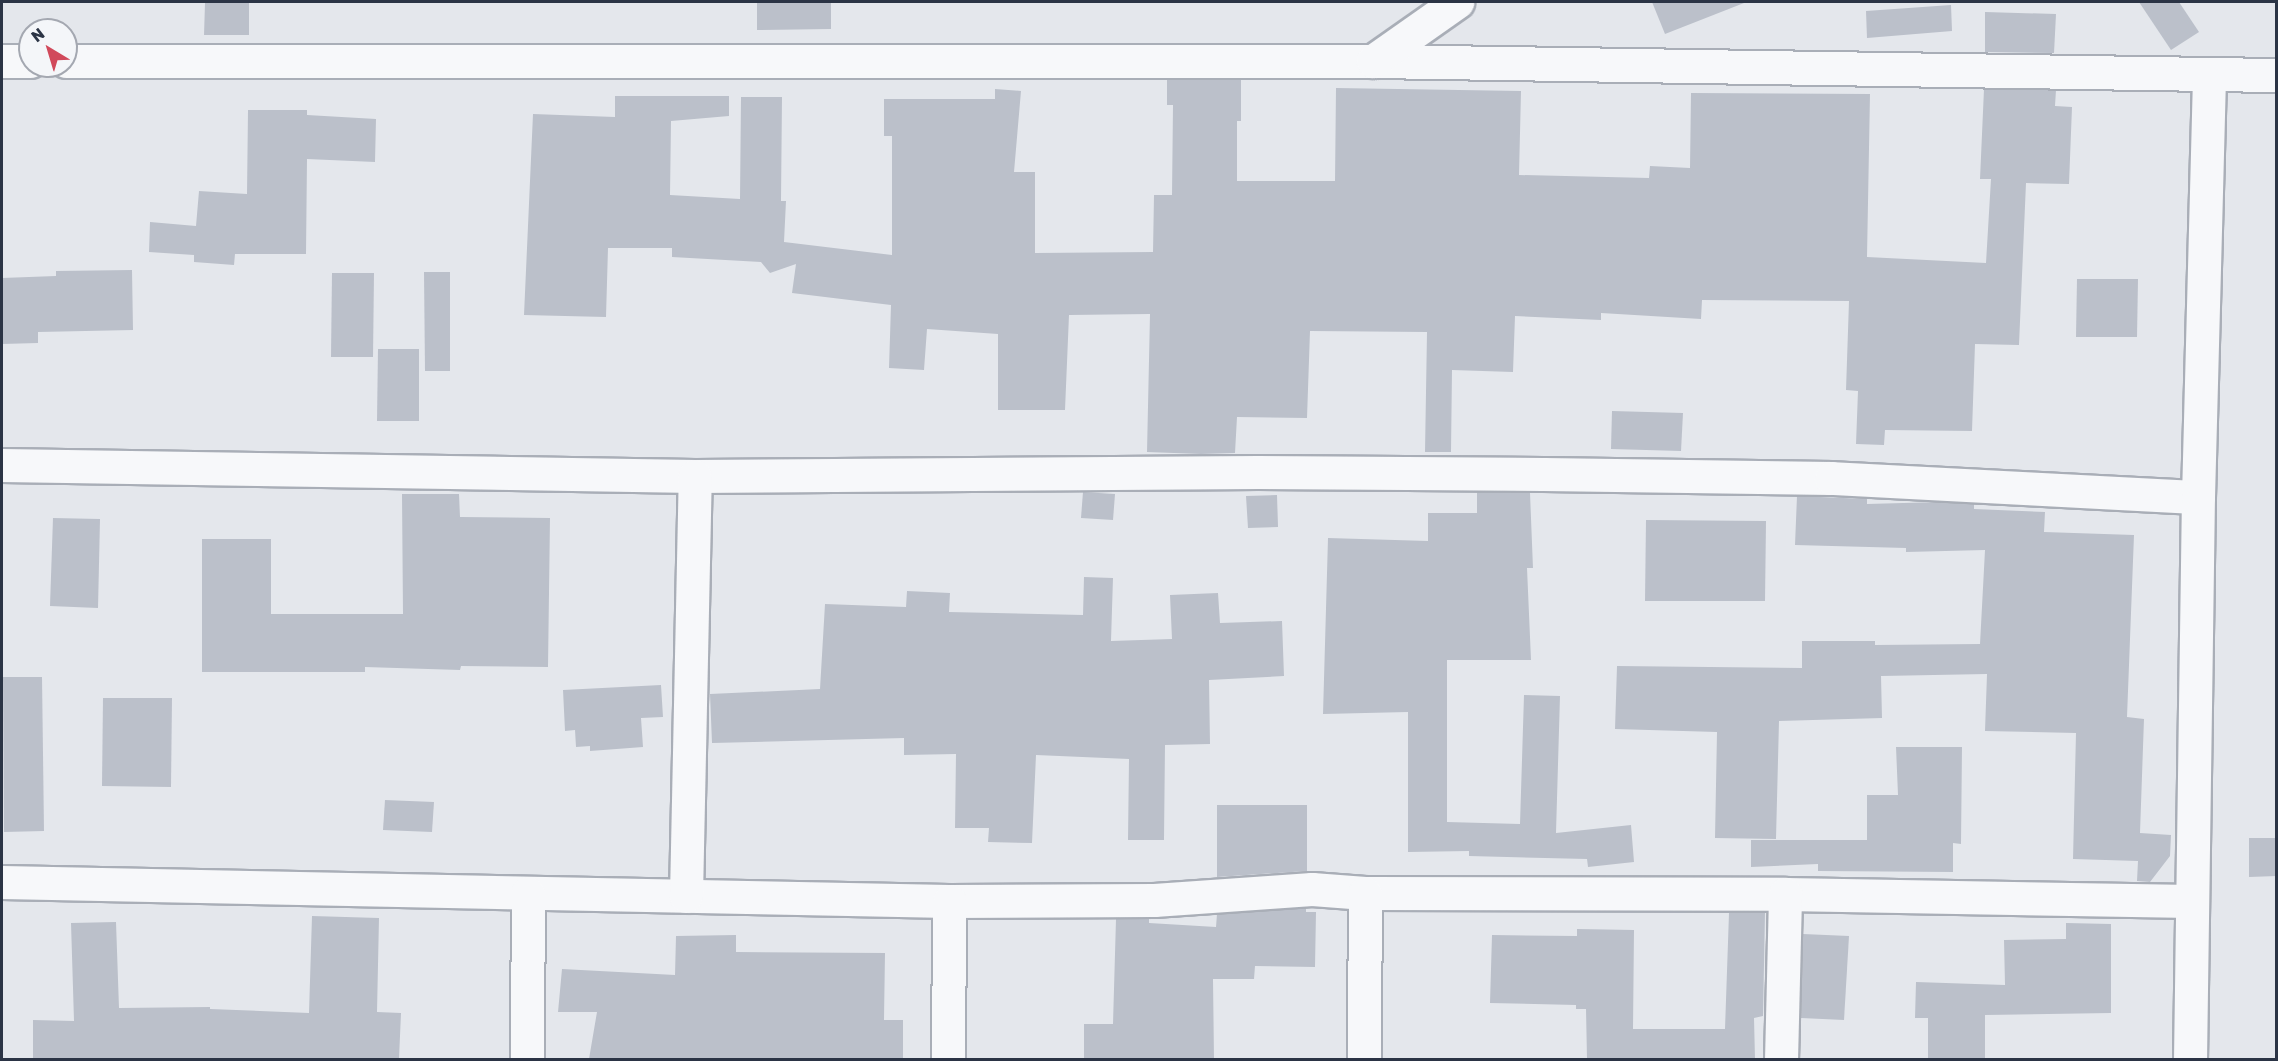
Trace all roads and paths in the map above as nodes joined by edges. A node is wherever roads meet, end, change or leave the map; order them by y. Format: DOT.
graph roads {
  1 [pos="1456,2"];
  2 [pos="2,61"];
  3 [pos="18,61"];
  4 [pos="78,61"];
  5 [pos="1374,61"];
  6 [pos="2209,74"];
  7 [pos="2277,75"];
  8 [pos="2,465"];
  9 [pos="695,477"];
  10 [pos="2198,497"];
  11 [pos="2,882"];
  12 [pos="528,893"];
  13 [pos="1365,893"];
  14 [pos="1785,894"];
  15 [pos="686,896"];
  16 [pos="949,901"];
  17 [pos="2192,901"];
  18 [pos="526,1059"];
  19 [pos="948,1059"];
  20 [pos="1364,1059"];
  21 [pos="1781,1059"];
  22 [pos="2190,1059"];
  1 -- 5 [label="street"];
  2 -- 3 [label="street"];
  4 -- 5 [label="street"];
  5 -- 6 [label="street"];
  6 -- 7 [label="street"];
  6 -- 10 [label="street"];
  8 -- 9 [label="street"];
  9 -- 10 [label="street"];
  9 -- 15 [label="street"];
  10 -- 17 [label="street"];
  11 -- 12 [label="street"];
  12 -- 15 [label="street"];
  12 -- 18 [label="street"];
  13 -- 14 [label="street"];
  13 -- 16 [label="street"];
  13 -- 20 [label="street"];
  14 -- 17 [label="street"];
  14 -- 21 [label="street"];
  15 -- 16 [label="street"];
  16 -- 19 [label="street"];
  17 -- 22 [label="street"];
}
